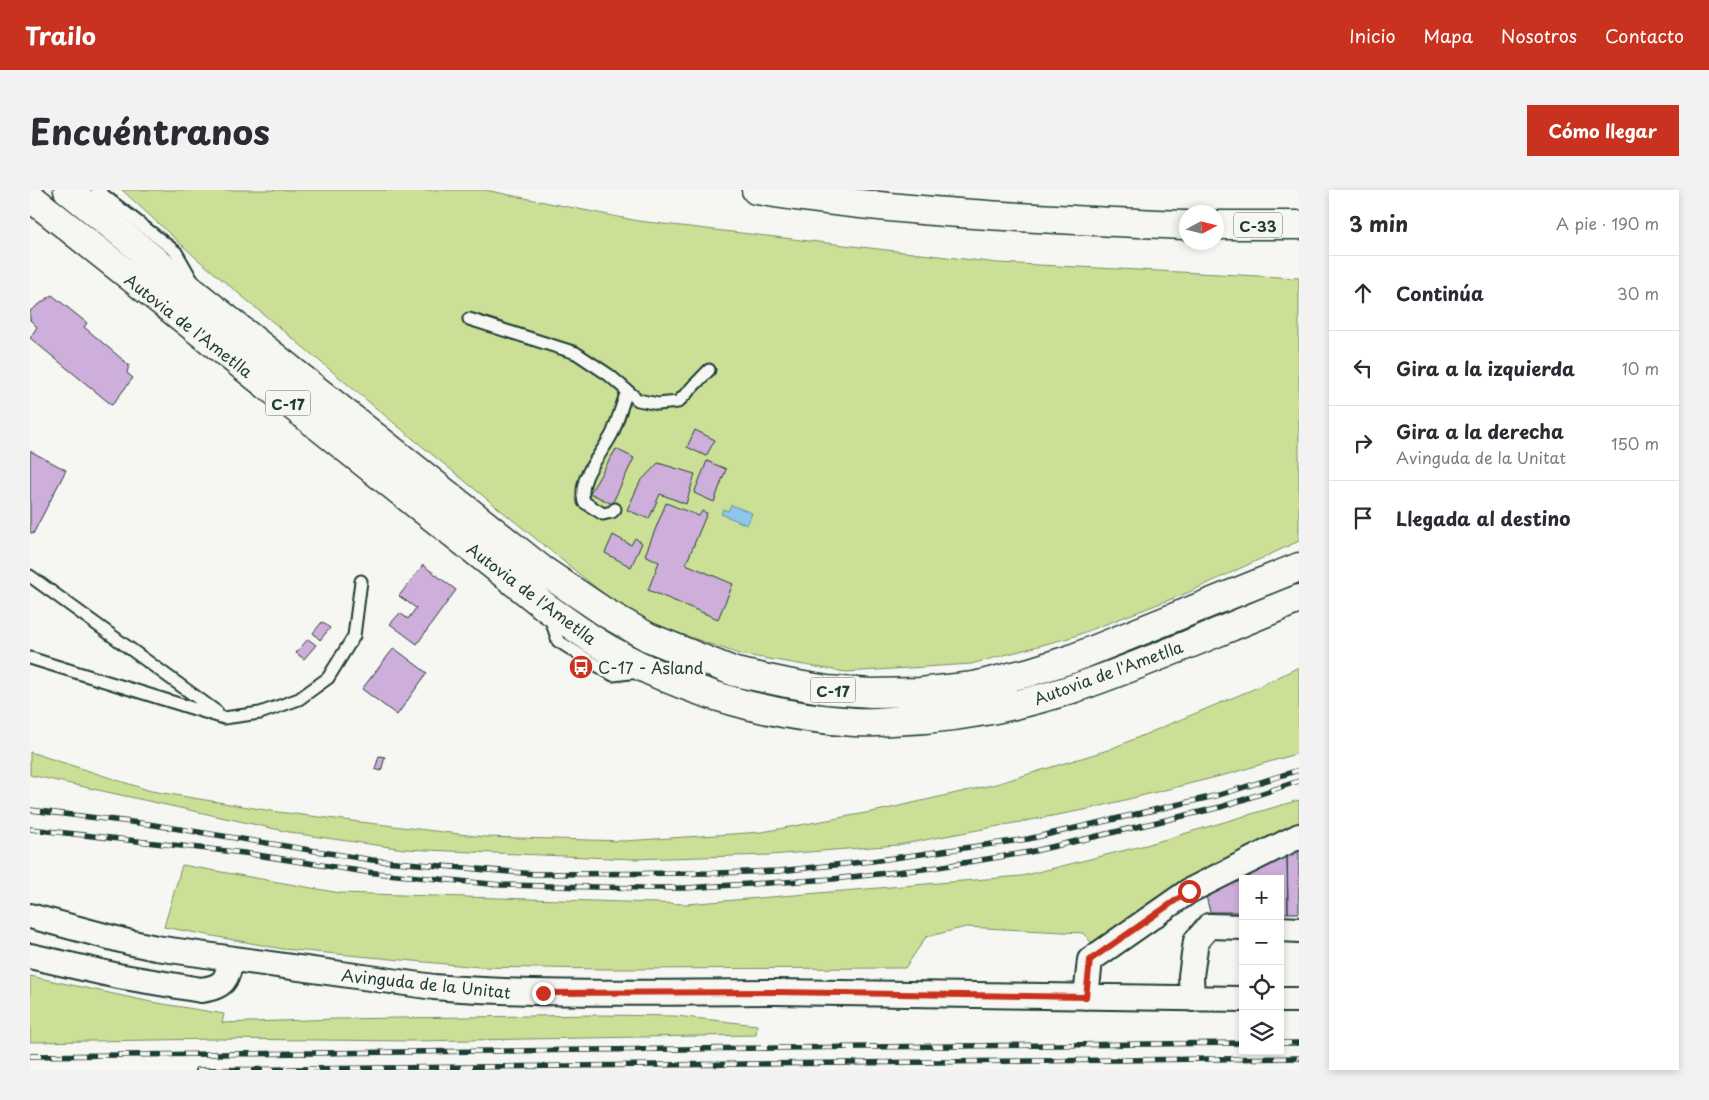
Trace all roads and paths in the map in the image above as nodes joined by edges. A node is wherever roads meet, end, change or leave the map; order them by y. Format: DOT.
graph roads {
  1 [pos="68,190"];
  2 [pos="97,190"];
  3 [pos="756,190"];
  4 [pos="30,197"];
  5 [pos="1179,225"];
  6 [pos="1224,225"];
  7 [pos="1299,225"];
  8 [pos="202,299"];
  9 [pos="469,319"];
  10 [pos="710,370"];
  11 [pos="627,391"];
  12 [pos="615,509"];
  13 [pos="1299,567"];
  14 [pos="30,576"];
  15 [pos="361,582"];
  16 [pos="1299,599"];
  17 [pos="30,658"];
  18 [pos="224,718"];
  19 [pos="1299,836"];
  20 [pos="30,916"];
  21 [pos="1239,927"];
  22 [pos="1284,929"];
  23 [pos="1299,930"];
  24 [pos="30,956"];
  25 [pos="231,959"];
  26 [pos="1086,997"];
  27 [pos="1192,999"];
  28 [pos="1239,999"];
  29 [pos="1284,1000"];
  30 [pos="1299,1000"];
  1 -- 8 [label="highway, Autovia de l'Ametlla / C-17"];
  2 -- 8 [label="lane"];
  3 -- 5 [label="highway"];
  4 -- 16 [label="highway, Autovia de l'Ametlla / C-17"];
  6 -- 7 [label="highway, C-33"];
  8 -- 13 [label="highway, Autovia de l'Ametlla / C-17"];
  9 -- 11 [label="lane"];
  10 -- 11 [label="lane"];
  11 -- 12 [label="lane"];
  14 -- 18 [label="lane"];
  15 -- 18 [label="lane"];
  17 -- 18 [label="lane"];
  19 -- 26 [label="street"];
  20 -- 25 [label="street, Avinguda de la Unitat"];
  21 -- 27 [label="street"];
  22 -- 23 [label="street"];
  24 -- 25 [label="street"];
  25 -- 26 [label="street, Avinguda de la Unitat"];
  26 -- 27 [label="street, Avinguda de la Unitat"];
  27 -- 28 [label="street, Avinguda de la Unitat"];
  29 -- 30 [label="street"];
}
